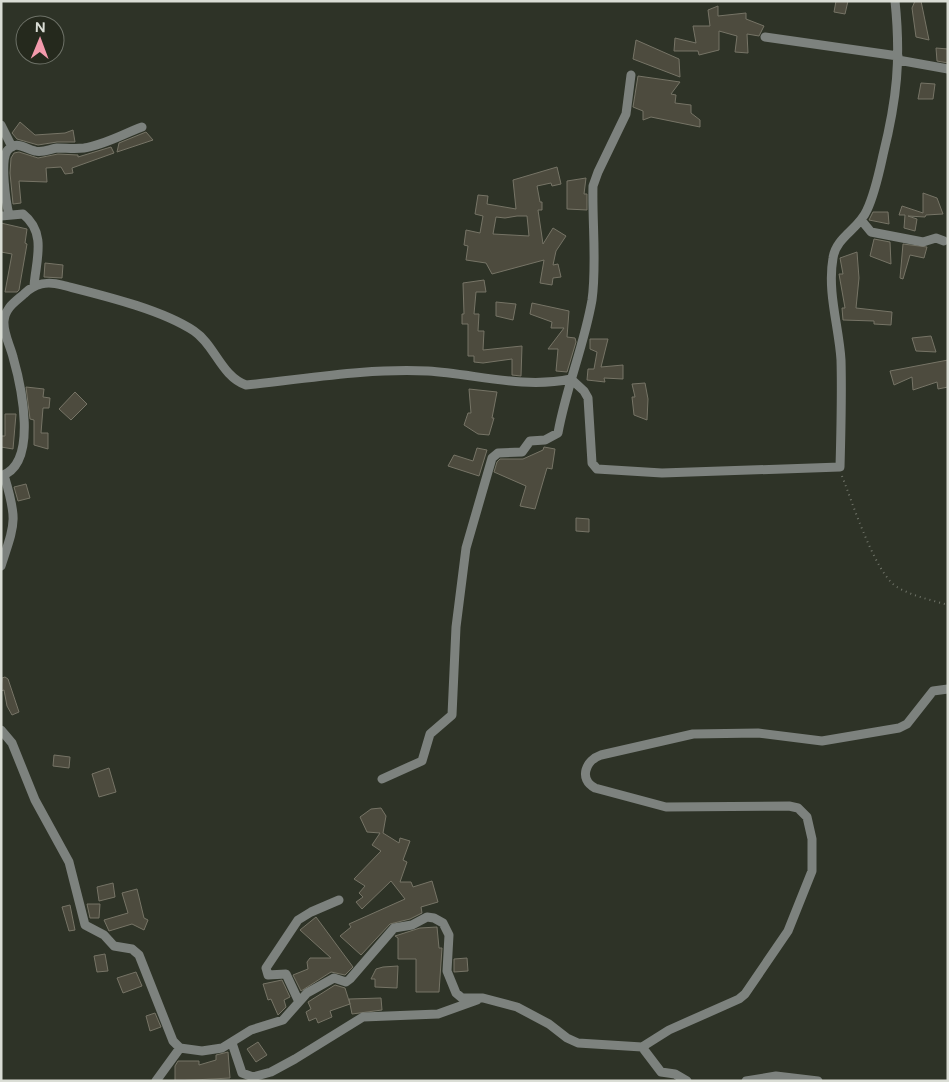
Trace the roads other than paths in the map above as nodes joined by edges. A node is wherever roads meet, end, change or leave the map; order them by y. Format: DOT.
graph roads {
  1 [pos="895,1"];
  2 [pos="766,37"];
  3 [pos="898,58"];
  4 [pos="948,69"];
  5 [pos="631,75"];
  6 [pos="1,125"];
  7 [pos="142,127"];
  8 [pos="12,147"];
  9 [pos="5,215"];
  10 [pos="862,221"];
  11 [pos="944,241"];
  12 [pos="34,286"];
  13 [pos="571,379"];
  14 [pos="2,476"];
  15 [pos="1,566"];
  16 [pos="948,689"];
  17 [pos="1,730"];
  18 [pos="382,779"];
  19 [pos="339,900"];
  20 [pos="483,998"];
  21 [pos="299,1002"];
  22 [pos="232,1042"];
  23 [pos="642,1047"];
  24 [pos="180,1048"];
  25 [pos="156,1081"];
  26 [pos="687,1081"];
  27 [pos="746,1081"];
  28 [pos="818,1081"];
  1 -- 3 [label="street"];
  2 -- 3 [label="street"];
  3 -- 4 [label="street"];
  3 -- 10 [label="street"];
  5 -- 13 [label="street"];
  6 -- 8 [label="street"];
  7 -- 8 [label="street"];
  8 -- 9 [label="street"];
  9 -- 12 [label="street"];
  10 -- 11 [label="street"];
  10 -- 13 [label="street"];
  12 -- 13 [label="street"];
  12 -- 14 [label="street"];
  13 -- 18 [label="street"];
  14 -- 15 [label="street"];
  16 -- 23 [label="street"];
  17 -- 24 [label="street"];
  19 -- 21 [label="street"];
  20 -- 21 [label="street"];
  20 -- 22 [label="street"];
  20 -- 23 [label="street"];
  21 -- 22 [label="street"];
  22 -- 24 [label="street"];
  23 -- 26 [label="street"];
  24 -- 25 [label="street"];
  27 -- 28 [label="street"];
}
